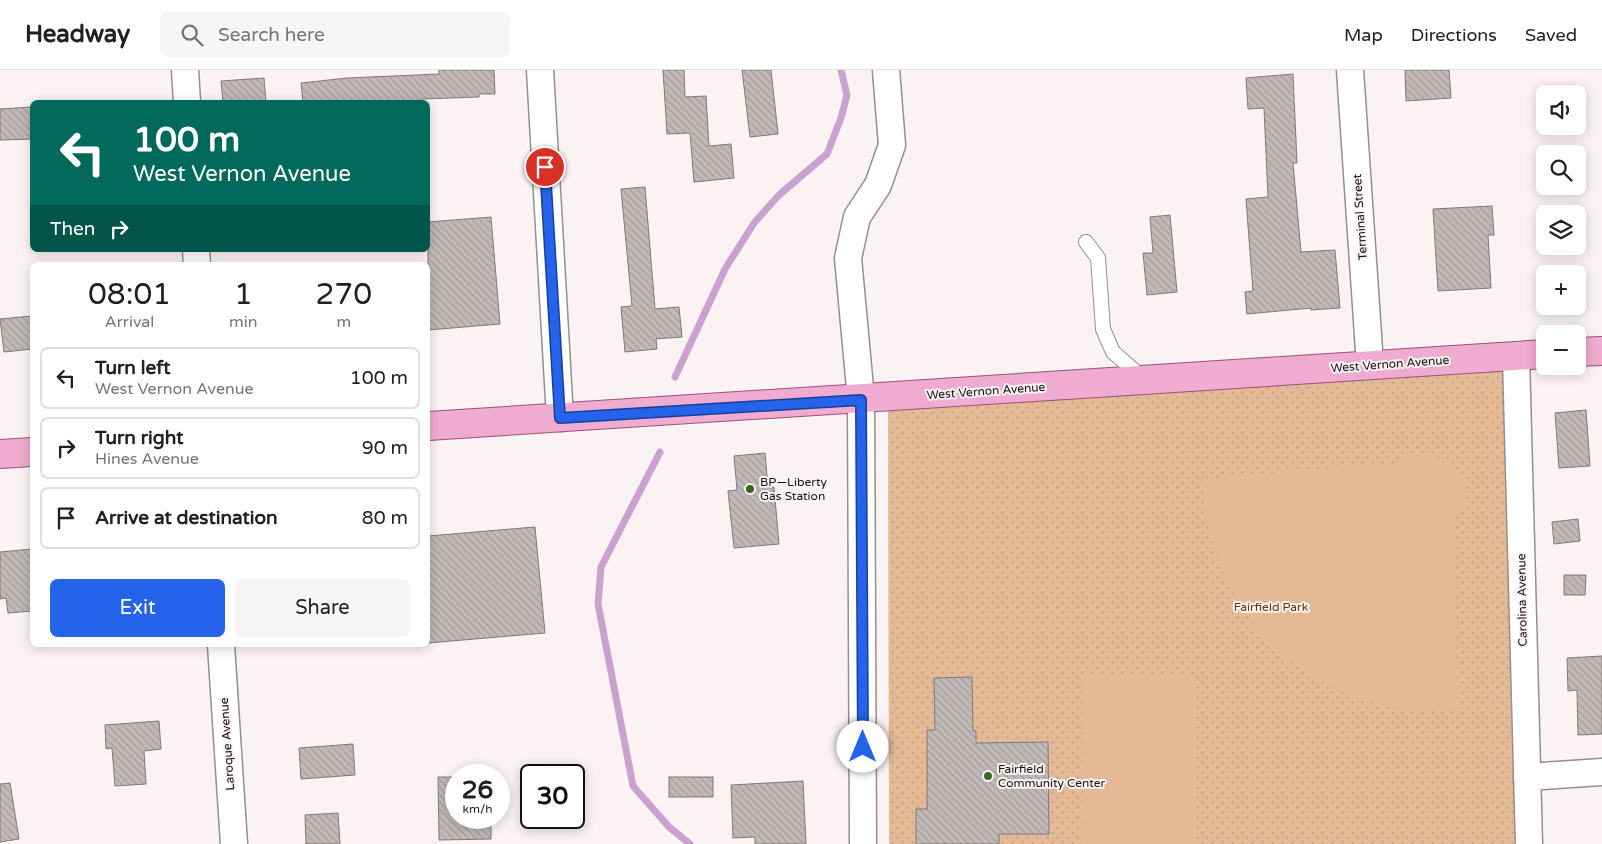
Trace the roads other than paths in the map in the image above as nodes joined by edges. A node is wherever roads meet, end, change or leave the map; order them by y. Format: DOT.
graph roads {
  1 [pos="185,70"];
  2 [pos="540,70"];
  3 [pos="886,70"];
  4 [pos="1350,70"];
  5 [pos="187,100"];
  6 [pos="1086,242"];
  7 [pos="1602,351"];
  8 [pos="1586,352"];
  9 [pos="1536,355"];
  10 [pos="1516,356"];
  11 [pos="1370,365"];
  12 [pos="1145,380"];
  13 [pos="861,400"];
  14 [pos="560,418"];
  15 [pos="430,426"];
  16 [pos="30,452"];
  17 [pos="0,454"];
  18 [pos="221,647"];
  19 [pos="1602,772"];
  20 [pos="1527,777"];
  21 [pos="234,844"];
  22 [pos="863,844"];
  23 [pos="1529,844"];
  1 -- 5 [label="street"];
  2 -- 14 [label="street"];
  3 -- 13 [label="street"];
  4 -- 11 [label="street, Terminal Street"];
  6 -- 12 [label="lane"];
  7 -- 8 [label="main road"];
  9 -- 10 [label="main road, West Vernon Avenue"];
  10 -- 11 [label="main road, West Vernon Avenue"];
  10 -- 20 [label="street, Carolina Avenue"];
  11 -- 12 [label="main road, West Vernon Avenue"];
  12 -- 13 [label="main road, West Vernon Avenue"];
  13 -- 14 [label="main road, West Vernon Avenue"];
  13 -- 22 [label="street"];
  14 -- 15 [label="main road, West Vernon Avenue"];
  16 -- 17 [label="main road"];
  18 -- 21 [label="street, Laroque Avenue"];
  19 -- 20 [label="street"];
  20 -- 23 [label="street, Carolina Avenue"];
}
